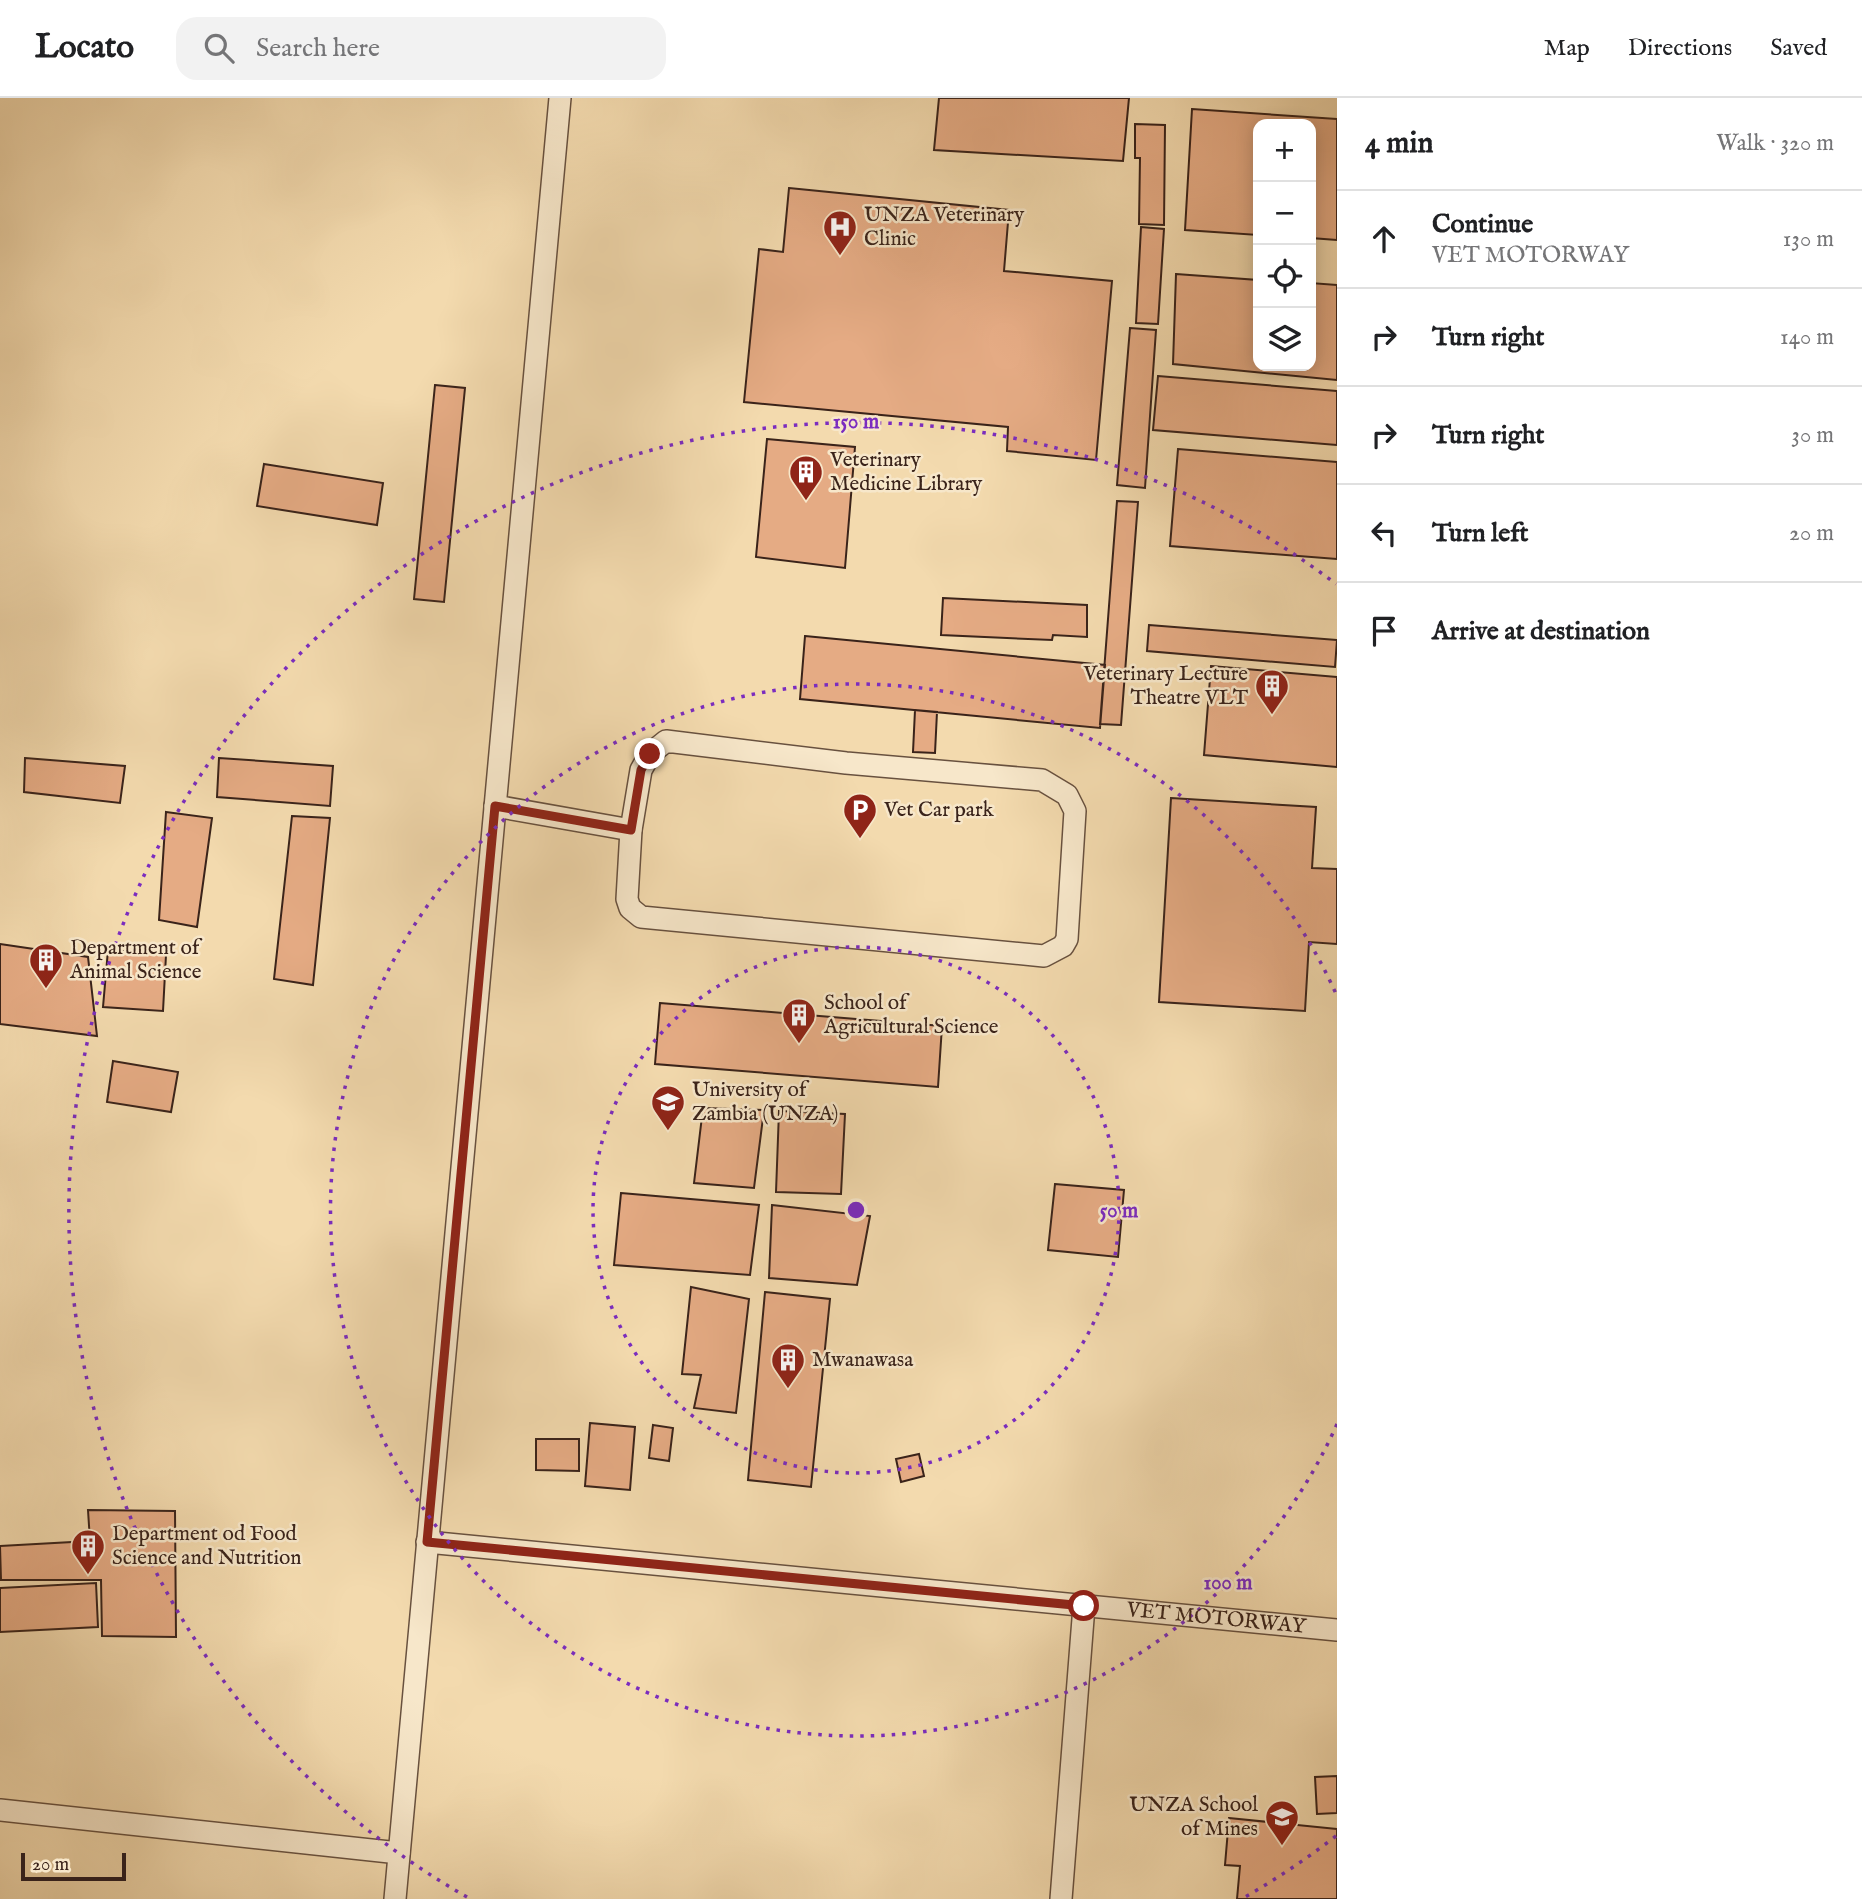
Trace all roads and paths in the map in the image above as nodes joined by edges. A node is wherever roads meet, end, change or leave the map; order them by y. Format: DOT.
graph roads {
  1 [pos="559,98"];
  2 [pos="495,806"];
  3 [pos="631,830"];
  4 [pos="427,1542"];
  5 [pos="1084,1606"];
  6 [pos="1337,1630"];
  7 [pos="0,1810"];
  8 [pos="399,1853"];
  9 [pos="395,1899"];
  10 [pos="1061,1899"];
  1 -- 2 [label="lane"];
  2 -- 3 [label="lane"];
  2 -- 4 [label="lane"];
  3 -- 3 [label="lane"];
  4 -- 5 [label="lane, VET MOTORWAY"];
  4 -- 8 [label="lane"];
  5 -- 6 [label="lane, VET MOTORWAY"];
  5 -- 10 [label="lane"];
  7 -- 8 [label="lane"];
  8 -- 9 [label="lane"];
}
